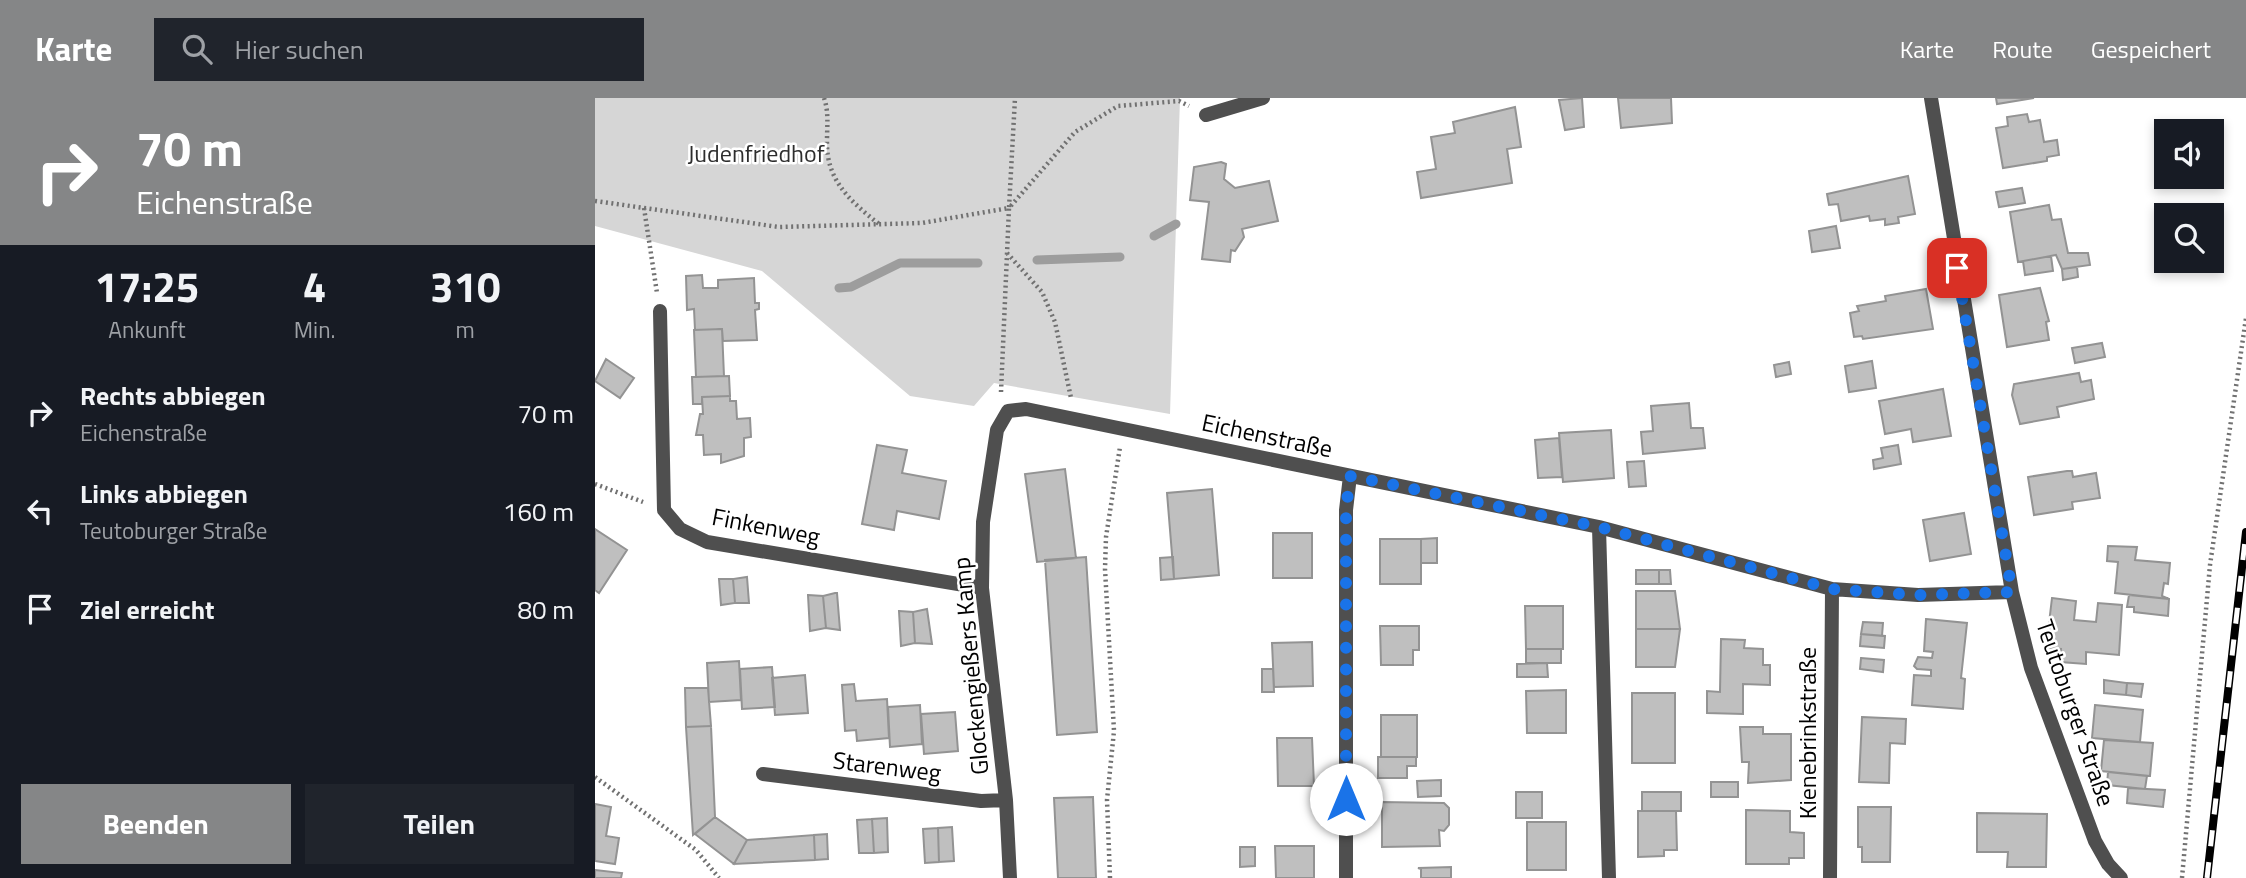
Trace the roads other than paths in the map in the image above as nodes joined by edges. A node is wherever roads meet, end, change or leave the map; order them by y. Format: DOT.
graph roads {
  1 [pos="1263,98"];
  2 [pos="1931,98"];
  3 [pos="1206,114"];
  4 [pos="660,311"];
  5 [pos="1008,411"];
  6 [pos="1350,476"];
  7 [pos="1599,527"];
  8 [pos="982,588"];
  9 [pos="1832,589"];
  10 [pos="2012,592"];
  11 [pos="763,774"];
  12 [pos="1006,800"];
  13 [pos="1010,878"];
  14 [pos="1346,878"];
  15 [pos="1609,878"];
  16 [pos="1830,878"];
  17 [pos="2121,878"];
  1 -- 3 [label="street"];
  2 -- 10 [label="street, Teutoburger Straße"];
  4 -- 8 [label="street, Finkenweg"];
  5 -- 6 [label="street, Eichenstraße"];
  5 -- 8 [label="street, Glockengießers Kamp"];
  6 -- 7 [label="street, Eichenstraße"];
  6 -- 14 [label="street"];
  7 -- 9 [label="street, Eichenstraße"];
  7 -- 15 [label="street"];
  8 -- 12 [label="street, Glockengießers Kamp"];
  9 -- 10 [label="street, Eichenstraße"];
  9 -- 16 [label="street, Kienebrinkstraße"];
  10 -- 17 [label="street, Teutoburger Straße"];
  11 -- 12 [label="street, Starenweg"];
  12 -- 13 [label="street, Glockengießers Kamp"];
}
